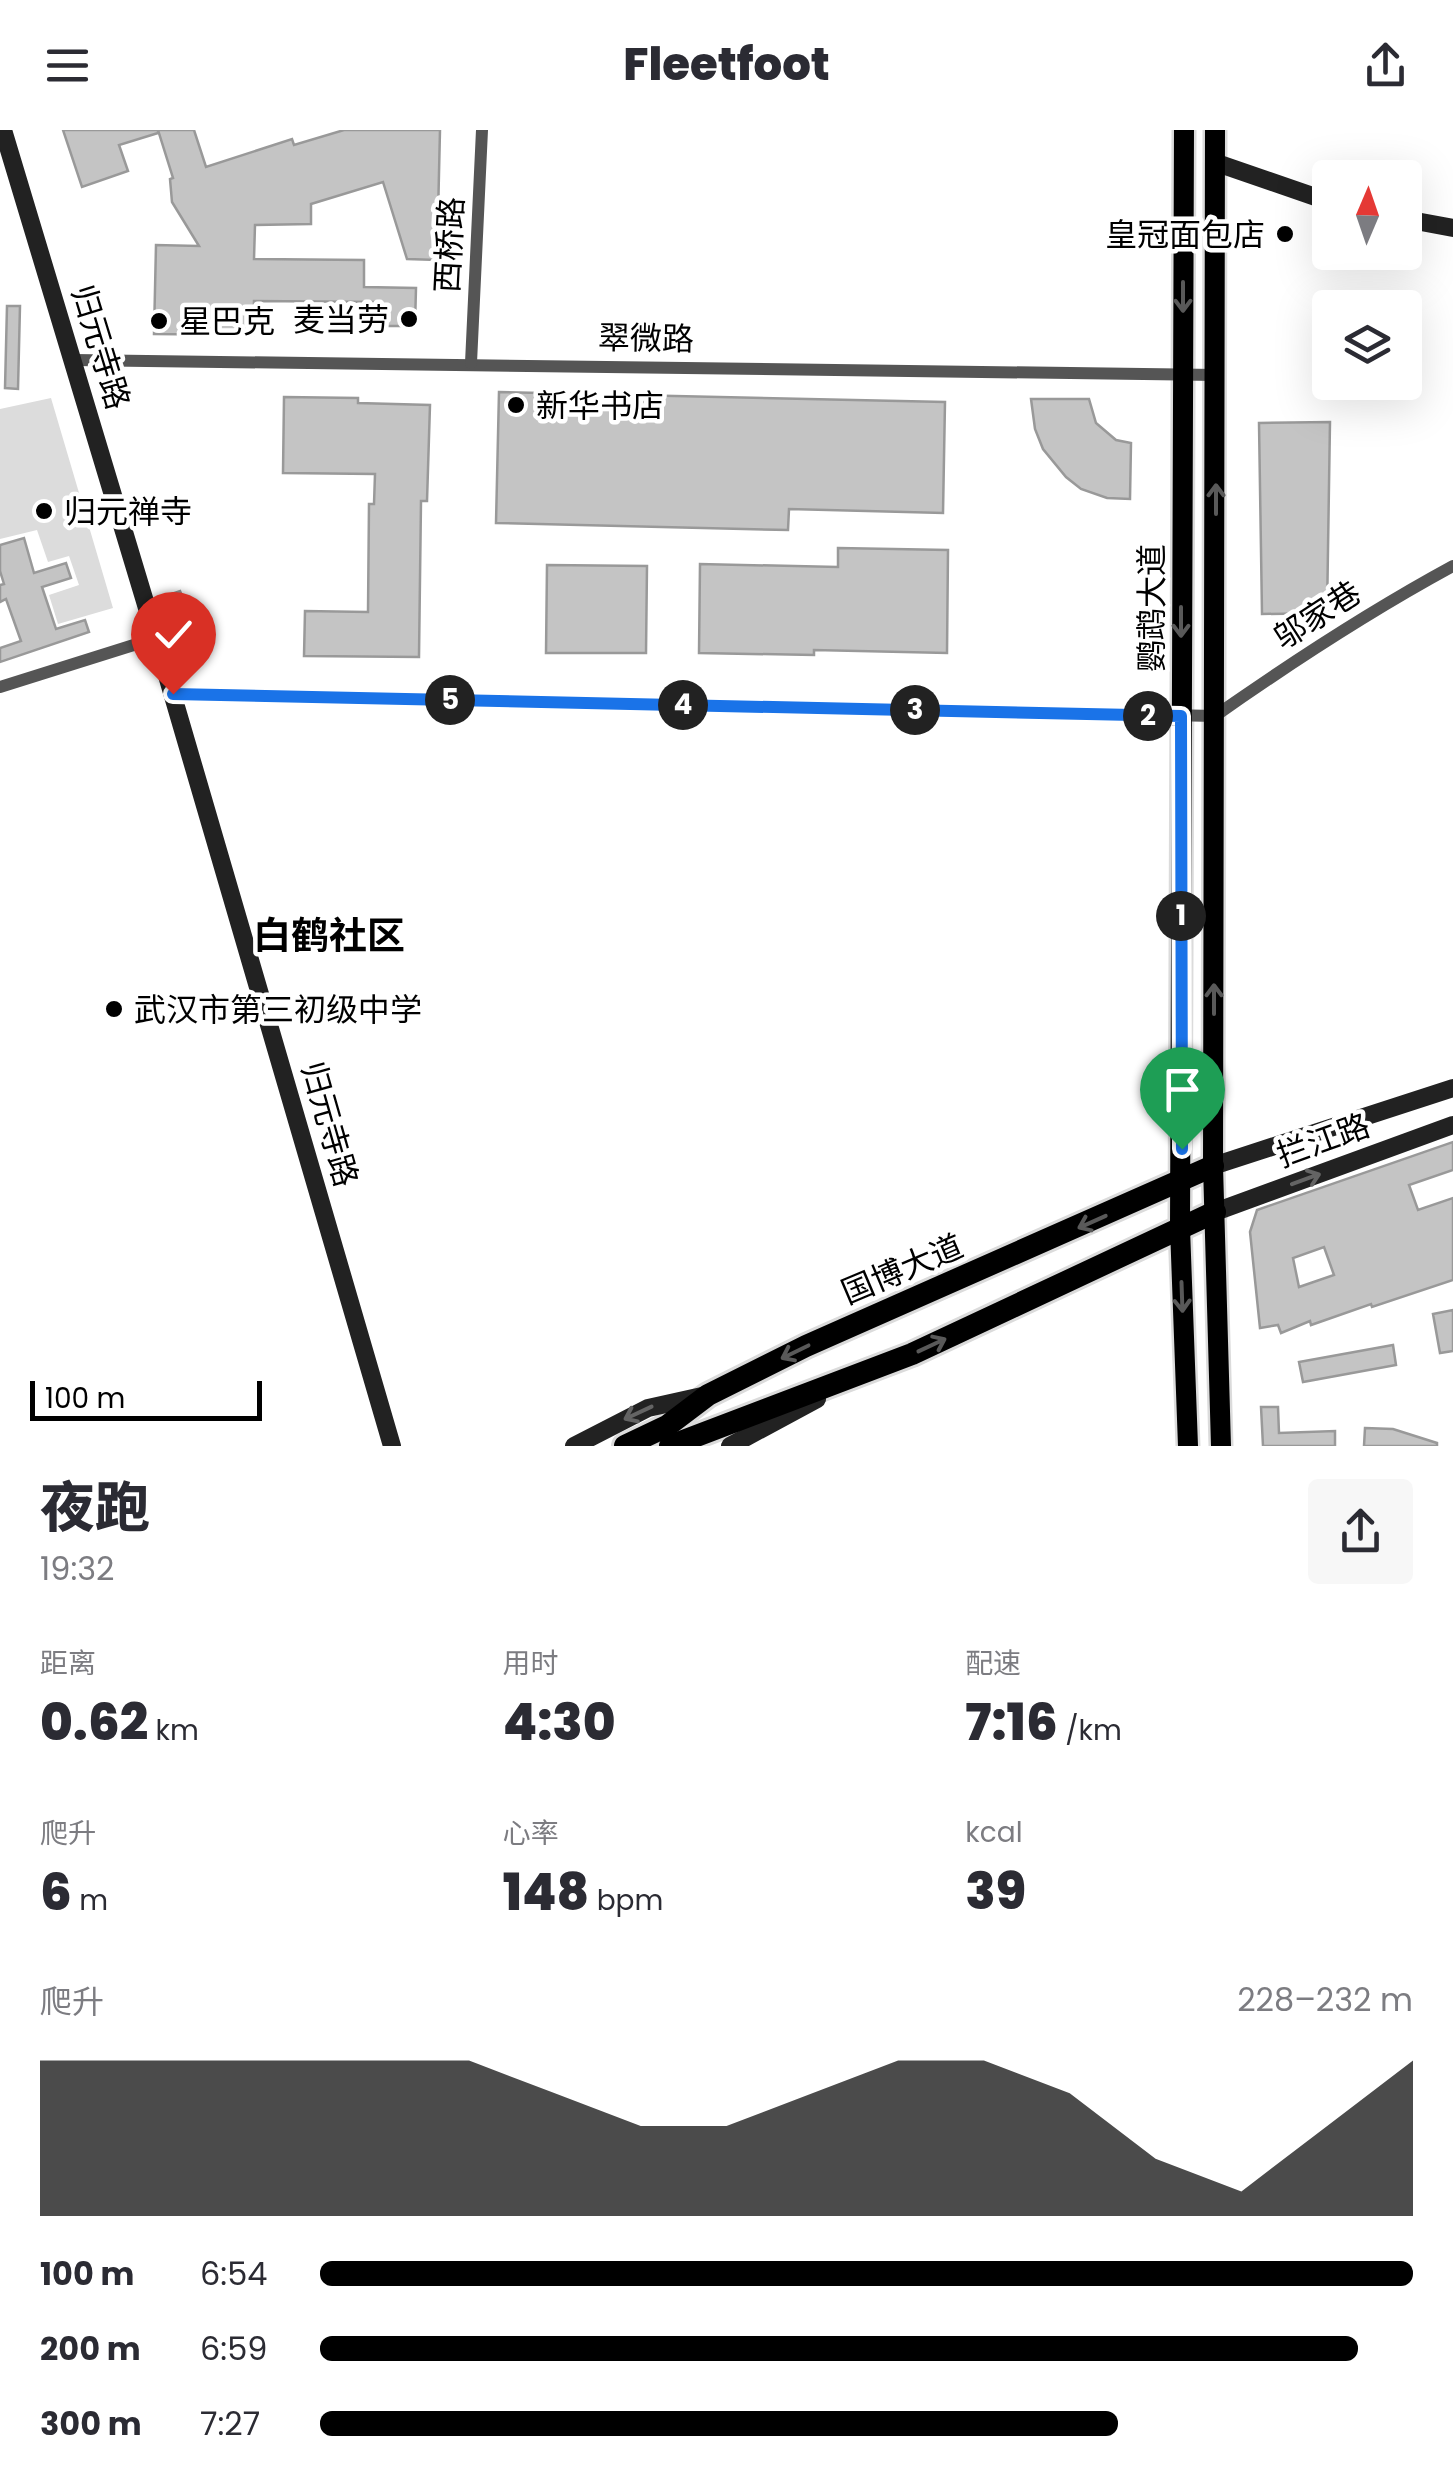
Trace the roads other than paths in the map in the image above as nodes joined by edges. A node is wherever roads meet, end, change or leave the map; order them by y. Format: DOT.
graph roads {
  1 [pos="3,130"];
  2 [pos="482,130"];
  3 [pos="1184,130"];
  4 [pos="1215,130"];
  5 [pos="1214,162"];
  6 [pos="1312,196"];
  7 [pos="1422,222"];
  8 [pos="1453,228"];
  9 [pos="74,360"];
  10 [pos="471,363"];
  11 [pos="1182,374"];
  12 [pos="1216,375"];
  13 [pos="1453,566"];
  14 [pos="156,638"];
  15 [pos="0,687"];
  16 [pos="173,694"];
  17 [pos="1181,716"];
  18 [pos="1215,716"];
  19 [pos="1453,1088"];
  20 [pos="1453,1125"];
  21 [pos="1213,1166"];
  22 [pos="1182,1182"];
  23 [pos="1214,1212"];
  24 [pos="1180,1228"];
  25 [pos="878,1367"];
  26 [pos="708,1394"];
  27 [pos="671,1438"];
  28 [pos="392,1446"];
  29 [pos="574,1446"];
  30 [pos="625,1446"];
  31 [pos="730,1446"];
  32 [pos="1188,1446"];
  33 [pos="1221,1446"];
  1 -- 9 [label="street, 归元寺路"];
  2 -- 10 [label="street, 西桥路"];
  3 -- 11 [label="main road, 鹦鹉大道, one-way"];
  4 -- 5 [label="main road, 鹦鹉大道"];
  5 -- 6 [label="street"];
  5 -- 12 [label="main road, 鹦鹉大道"];
  7 -- 8 [label="street"];
  9 -- 10 [label="street, 翠微路"];
  9 -- 14 [label="street, 归元寺路"];
  10 -- 11 [label="street, 翠微路"];
  11 -- 12 [label="street, 翠微路"];
  11 -- 17 [label="main road, 鹦鹉大道, one-way"];
  18 -- 12 [label="main road, 鹦鹉大道, one-way"];
  13 -- 18 [label="street, 邬家巷"];
  14 -- 15 [label="street"];
  14 -- 16 [label="street, 归元寺路"];
  16 -- 17 [label="street"];
  16 -- 28 [label="street, 归元寺路"];
  17 -- 18 [label="street"];
  17 -- 22 [label="main road, 鹦鹉大道"];
  21 -- 18 [label="main road, 鹦鹉大道, one-way"];
  19 -- 21 [label="street, 拦江路"];
  23 -- 20 [label="street, 拦江路, one-way"];
  21 -- 22 [label="highway, 国博大道"];
  21 -- 23 [label="main road, 鹦鹉大道"];
  22 -- 24 [label="main road, 鹦鹉大道"];
  22 -- 26 [label="highway, 国博大道, one-way"];
  23 -- 24 [label="highway, 国博大道"];
  23 -- 33 [label="main road, 鹦鹉大道"];
  25 -- 24 [label="highway, 国博大道, one-way"];
  24 -- 32 [label="main road, 鹦鹉大道, one-way"];
  25 -- 27 [label="highway, 国博大道"];
  25 -- 31 [label="street"];
  26 -- 27 [label="highway, 国博大道"];
  26 -- 29 [label="street, one-way"];
  27 -- 30 [label="highway, 国博大道"];
}
